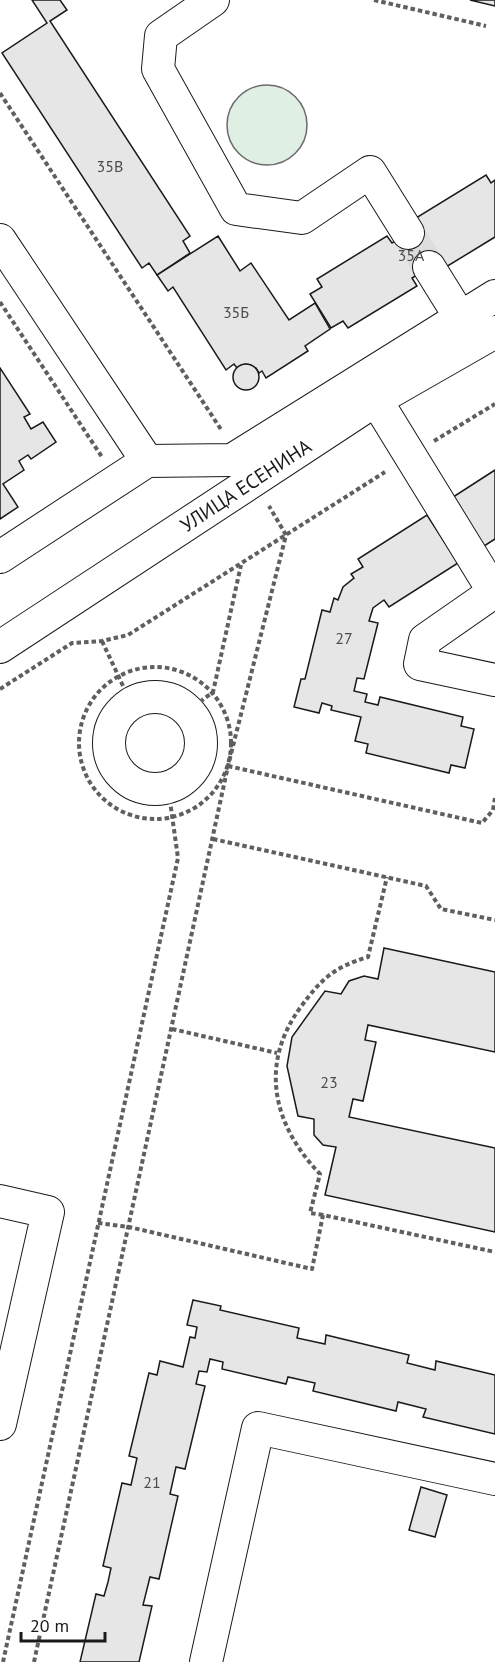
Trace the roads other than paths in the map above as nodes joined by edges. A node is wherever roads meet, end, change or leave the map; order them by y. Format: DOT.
graph roads {
  1 [pos="213,0"];
  2 [pos="408,233"];
  3 [pos="0,240"];
  4 [pos="429,267"];
  5 [pos="495,296"];
  6 [pos="460,316"];
  7 [pos="486,338"];
  8 [pos="376,400"];
  9 [pos="147,461"];
  10 [pos="0,557"];
  11 [pos="0,648"];
  12 [pos="495,680"];
  13 [pos="168,787"];
  14 [pos="0,1201"];
  15 [pos="0,1424"];
  16 [pos="495,1479"];
  17 [pos="206,1662"];
  1 -- 2 [label="street"];
  3 -- 9 [label="street"];
  4 -- 6 [label="street"];
  5 -- 6 [label="street"];
  6 -- 7 [label="street"];
  6 -- 9 [label="street"];
  7 -- 8 [label="street, УЛИЦА ЕСЕНИНА"];
  8 -- 11 [label="street, УЛИЦА ЕСЕНИНА"];
  8 -- 12 [label="street"];
  9 -- 10 [label="street"];
  13 -- 13 [label="street"];
  14 -- 15 [label="street"];
  16 -- 17 [label="street"];
}
